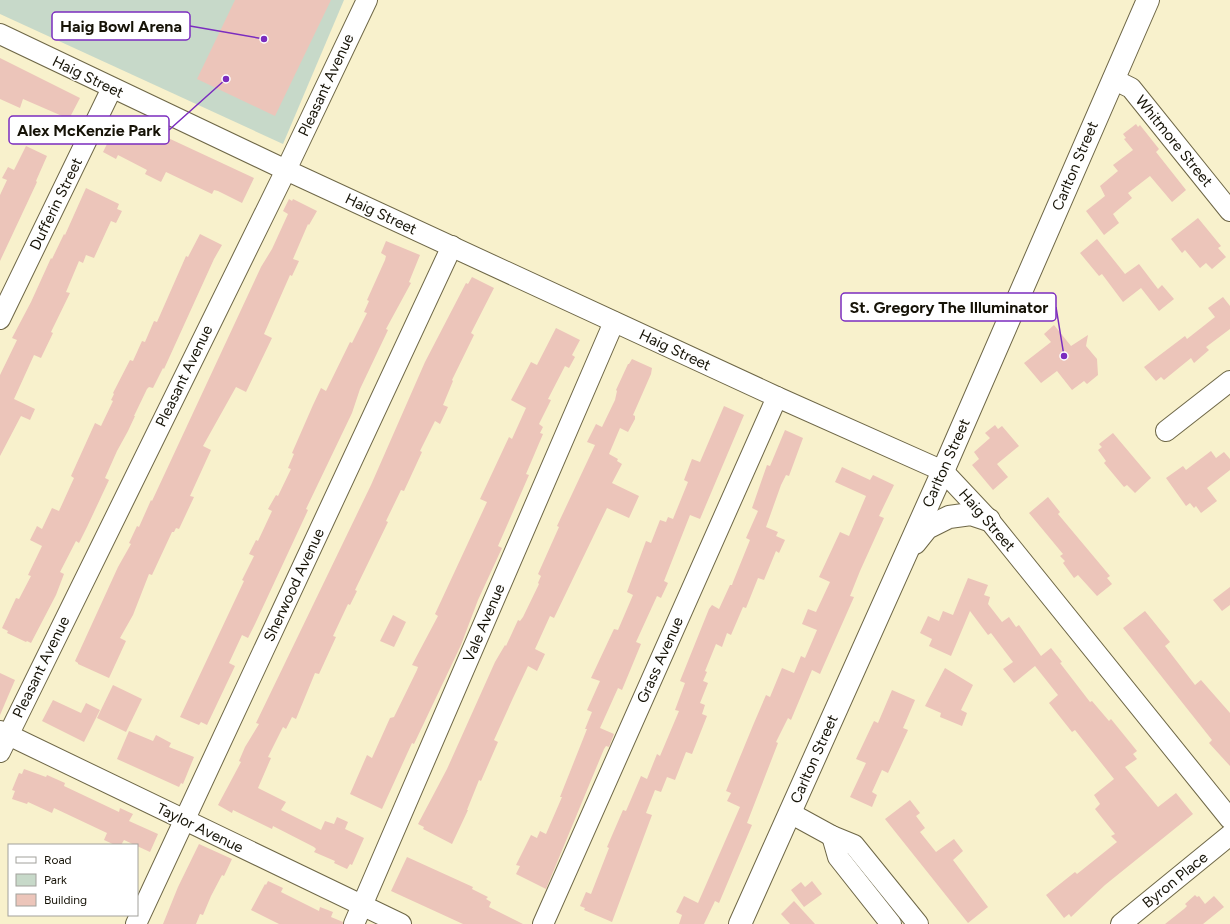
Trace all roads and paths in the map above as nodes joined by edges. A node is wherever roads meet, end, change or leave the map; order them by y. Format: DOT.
graph roads {
  1 [pos="367,0"];
  2 [pos="1148,0"];
  3 [pos="0,34"];
  4 [pos="1113,79"];
  5 [pos="112,88"];
  6 [pos="286,170"];
  7 [pos="1230,211"];
  8 [pos="452,246"];
  9 [pos="0,319"];
  10 [pos="614,322"];
  11 [pos="1230,381"];
  12 [pos="777,397"];
  13 [pos="1166,431"];
  14 [pos="943,471"];
  15 [pos="989,520"];
  16 [pos="904,557"];
  17 [pos="3,739"];
  18 [pos="790,813"];
  19 [pos="1230,819"];
  20 [pos="184,821"];
  21 [pos="1230,835"];
  22 [pos="832,836"];
  23 [pos="362,906"];
  24 [pos="136,924"];
  25 [pos="354,924"];
  26 [pos="401,924"];
  27 [pos="543,924"];
  28 [pos="740,924"];
  29 [pos="891,924"];
  30 [pos="918,924"];
  31 [pos="1120,924"];
  1 -- 6 [label="street, Pleasant Avenue"];
  2 -- 4 [label="main road, Carlton Street"];
  3 -- 5 [label="street, Haig Street"];
  4 -- 7 [label="street, Whitmore Street"];
  4 -- 14 [label="main road, Carlton Street"];
  5 -- 6 [label="street, Haig Street"];
  5 -- 9 [label="street, Dufferin Street"];
  6 -- 8 [label="street, Haig Street"];
  6 -- 17 [label="street, Pleasant Avenue"];
  8 -- 10 [label="street, Haig Street"];
  8 -- 20 [label="street, Sherwood Avenue"];
  10 -- 12 [label="street, Haig Street"];
  10 -- 23 [label="street, Vale Avenue"];
  11 -- 13 [label="street"];
  12 -- 14 [label="street, Haig Street"];
  12 -- 27 [label="street, Grass Avenue"];
  14 -- 15 [label="street, Haig Street"];
  14 -- 16 [label="main road, Carlton Street"];
  15 -- 16 [label="main road"];
  15 -- 19 [label="street, Haig Street"];
  16 -- 18 [label="main road, Carlton Street"];
  17 -- 20 [label="street, Taylor Avenue"];
  18 -- 22 [label="street"];
  18 -- 28 [label="main road, Carlton Street"];
  20 -- 23 [label="street, Taylor Avenue"];
  20 -- 24 [label="street, Sherwood Avenue"];
  21 -- 31 [label="street, Byron Place"];
  22 -- 29 [label="street"];
  22 -- 30 [label="street"];
  23 -- 25 [label="street, Vale Avenue"];
  23 -- 26 [label="street, Taylor Avenue"];
}
